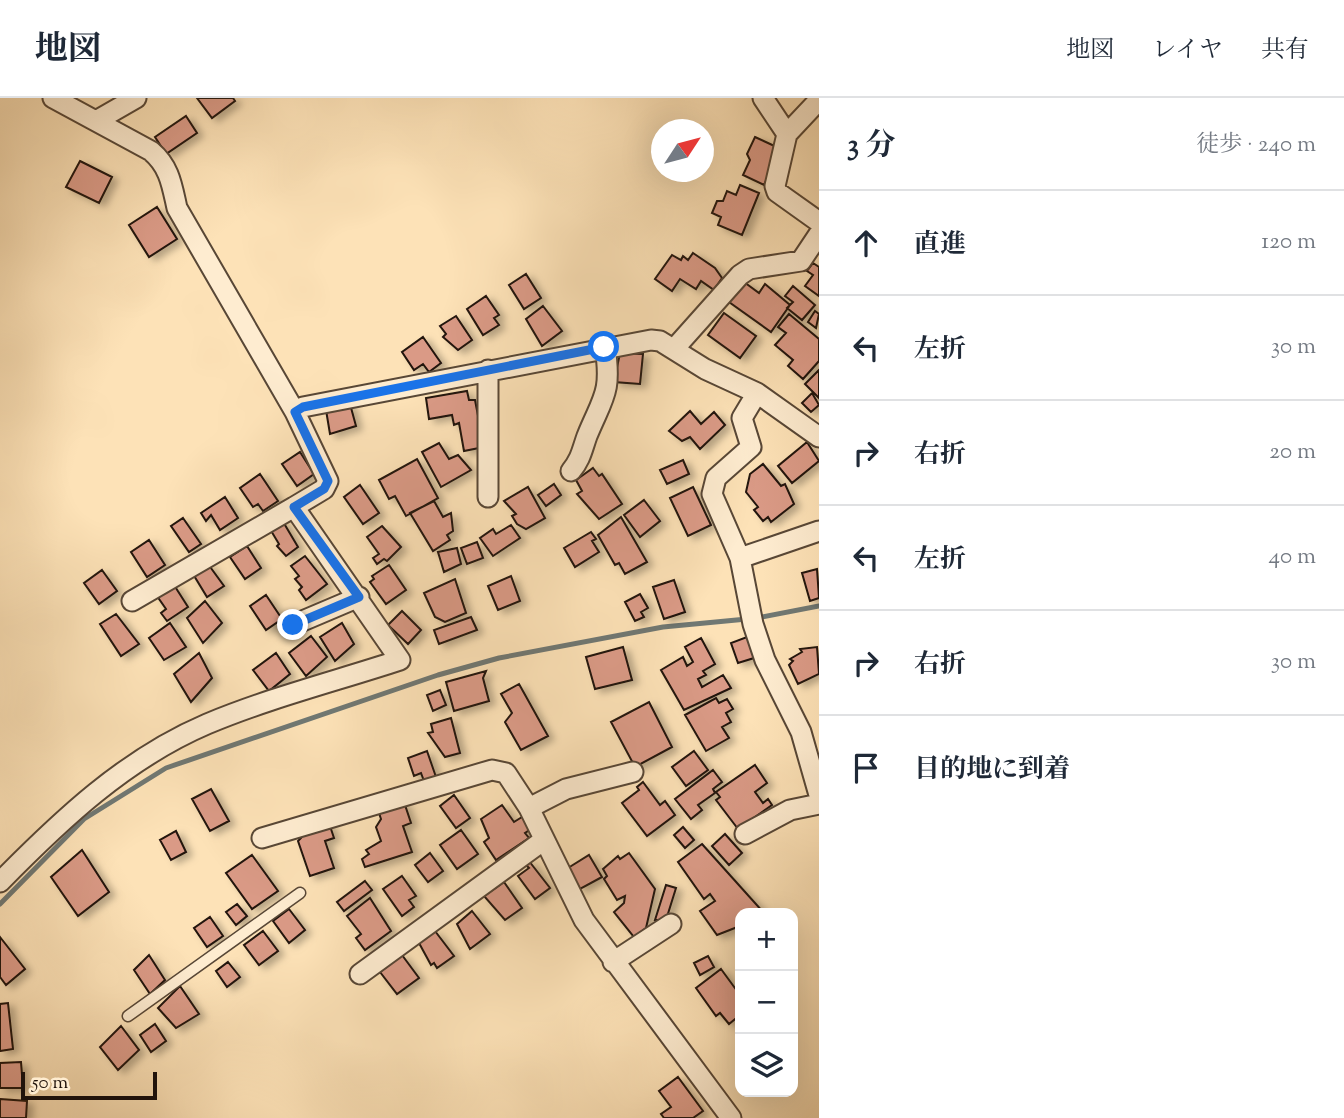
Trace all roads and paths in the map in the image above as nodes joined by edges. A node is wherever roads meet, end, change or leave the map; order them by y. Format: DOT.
graph roads {
  1 [pos="53,98"];
  2 [pos="136,98"];
  3 [pos="763,98"];
  4 [pos="819,100"];
  5 [pos="96,121"];
  6 [pos="787,134"];
  7 [pos="819,222"];
  8 [pos="819,234"];
  9 [pos="604,347"];
  10 [pos="674,349"];
  11 [pos="488,370"];
  12 [pos="757,393"];
  13 [pos="295,412"];
  14 [pos="819,437"];
  15 [pos="571,471"];
  16 [pos="488,498"];
  17 [pos="294,507"];
  18 [pos="819,531"];
  19 [pos="740,558"];
  20 [pos="359,597"];
  21 [pos="132,601"];
  22 [pos="293,625"];
  23 [pos="634,772"];
  24 [pos="819,796"];
  25 [pos="819,804"];
  26 [pos="529,808"];
  27 [pos="745,834"];
  28 [pos="262,838"];
  29 [pos="544,840"];
  30 [pos="0,882"];
  31 [pos="300,893"];
  32 [pos="671,924"];
  33 [pos="613,962"];
  34 [pos="360,974"];
  35 [pos="128,1016"];
  36 [pos="731,1118"];
  1 -- 5 [label="street"];
  2 -- 5 [label="street"];
  3 -- 6 [label="street"];
  4 -- 6 [label="street"];
  5 -- 13 [label="street"];
  6 -- 7 [label="street"];
  8 -- 10 [label="street"];
  9 -- 10 [label="street"];
  9 -- 11 [label="street"];
  9 -- 15 [label="street"];
  10 -- 12 [label="street"];
  11 -- 13 [label="street"];
  11 -- 16 [label="street"];
  12 -- 14 [label="street"];
  12 -- 19 [label="street"];
  13 -- 17 [label="street"];
  17 -- 20 [label="street"];
  17 -- 21 [label="street"];
  18 -- 19 [label="street"];
  19 -- 24 [label="street"];
  20 -- 22 [label="street"];
  20 -- 30 [label="street"];
  23 -- 26 [label="street"];
  25 -- 27 [label="street"];
  26 -- 28 [label="street"];
  26 -- 29 [label="street"];
  29 -- 33 [label="street"];
  29 -- 34 [label="street"];
  31 -- 35 [label="lane"];
  32 -- 33 [label="street"];
  33 -- 36 [label="street"];
}
